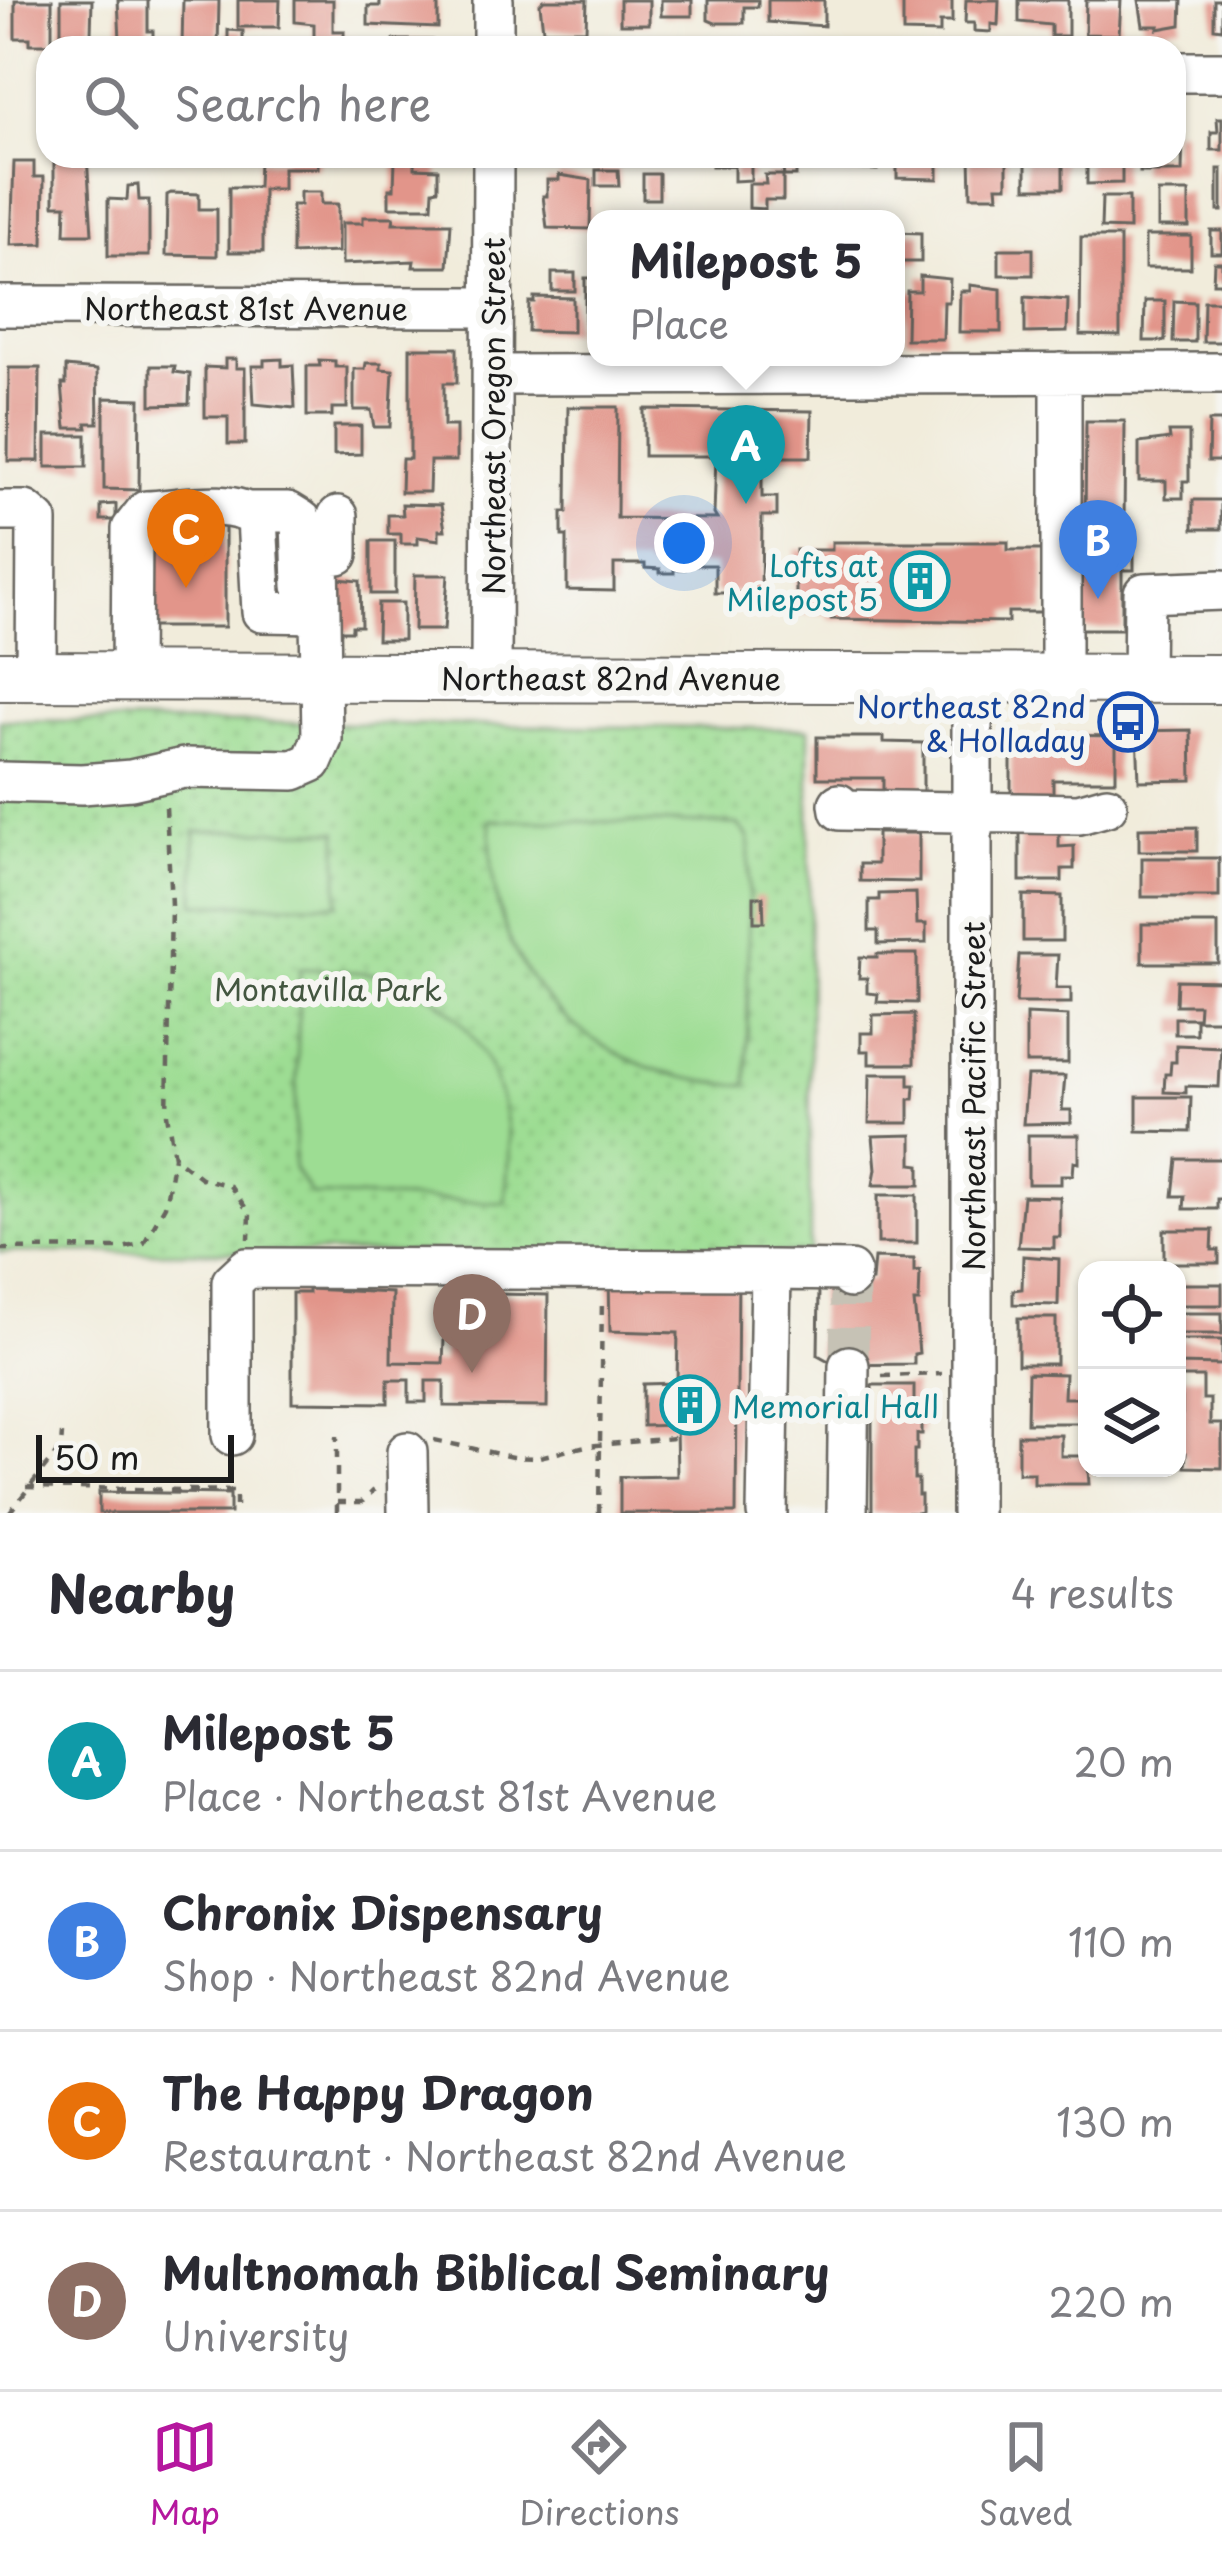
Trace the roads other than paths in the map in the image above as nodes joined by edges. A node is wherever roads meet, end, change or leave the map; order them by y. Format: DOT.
graph roads {
  1 [pos="493,0"];
  2 [pos="493,36"];
  3 [pos="1186,72"];
  4 [pos="1222,72"];
  5 [pos="493,168"];
  6 [pos="0,306"];
  7 [pos="493,308"];
  8 [pos="1222,373"];
  9 [pos="1061,374"];
  10 [pos="493,375"];
  11 [pos="0,511"];
  12 [pos="338,516"];
  13 [pos="1222,590"];
  14 [pos="312,613"];
  15 [pos="311,675"];
  16 [pos="18,676"];
  17 [pos="130,676"];
  18 [pos="491,676"];
  19 [pos="972,679"];
  20 [pos="1061,679"];
  21 [pos="1142,679"];
  22 [pos="1222,679"];
  23 [pos="0,782"];
  24 [pos="838,804"];
  25 [pos="1107,806"];
  26 [pos="972,814"];
  27 [pos="771,1270"];
  28 [pos="850,1278"];
  29 [pos="860,1371"];
  30 [pos="232,1436"];
  31 [pos="407,1451"];
  32 [pos="409,1513"];
  33 [pos="767,1513"];
  34 [pos="847,1513"];
  35 [pos="972,1513"];
  1 -- 2 [label="street"];
  3 -- 4 [label="street"];
  5 -- 7 [label="street, Northeast Oregon Street"];
  6 -- 7 [label="street, Northeast 81st Avenue"];
  7 -- 10 [label="street, Northeast Oregon Street"];
  8 -- 9 [label="street"];
  9 -- 10 [label="street"];
  9 -- 20 [label="street"];
  10 -- 18 [label="street, Northeast Oregon Street"];
  11 -- 16 [label="street"];
  12 -- 14 [label="street"];
  13 -- 21 [label="street"];
  14 -- 15 [label="street"];
  14 -- 17 [label="street"];
  15 -- 17 [label="main road, Northeast 82nd Avenue"];
  15 -- 18 [label="main road, Northeast 82nd Avenue"];
  15 -- 23 [label="street"];
  16 -- 17 [label="main road, Northeast 82nd Avenue"];
  18 -- 19 [label="main road, Northeast 82nd Avenue"];
  19 -- 20 [label="main road, Northeast 82nd Avenue"];
  19 -- 26 [label="street, Northeast Pacific Street"];
  20 -- 21 [label="main road, Northeast 82nd Avenue"];
  21 -- 22 [label="main road, Northeast 82nd Avenue"];
  24 -- 26 [label="street"];
  25 -- 26 [label="street"];
  26 -- 35 [label="street, Northeast Pacific Street"];
  27 -- 28 [label="street"];
  27 -- 30 [label="street"];
  27 -- 33 [label="street"];
  29 -- 34 [label="street"];
  31 -- 32 [label="street"];
}
